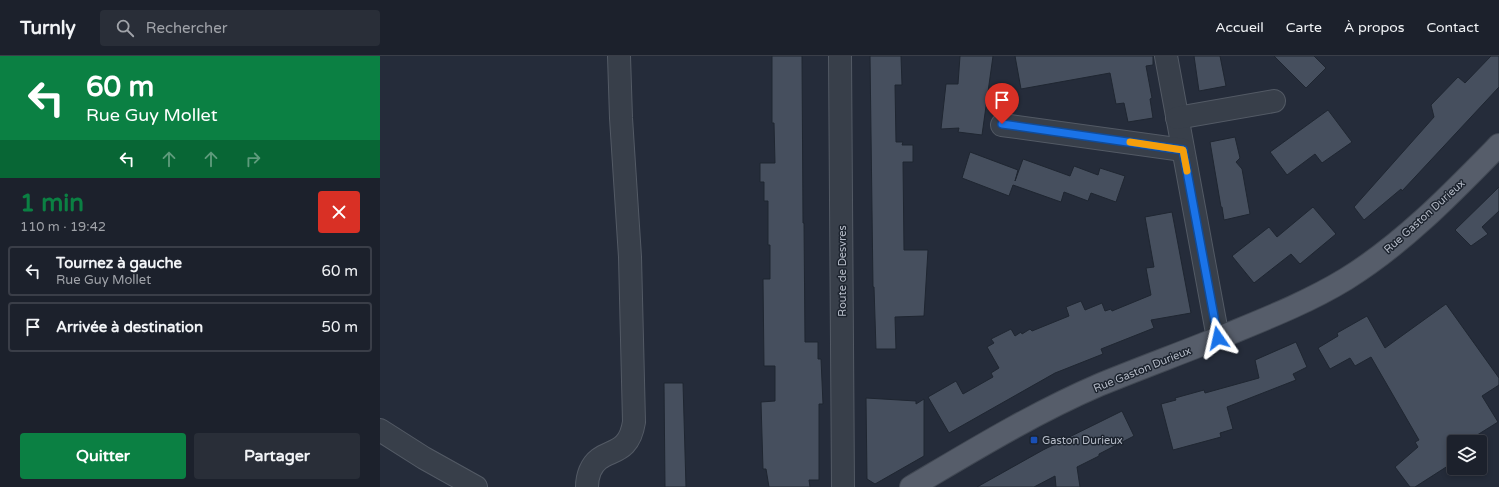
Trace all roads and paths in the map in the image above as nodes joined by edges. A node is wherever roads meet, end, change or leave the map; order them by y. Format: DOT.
graph roads {
  1 [pos="619,56"];
  2 [pos="840,56"];
  3 [pos="1166,56"];
  4 [pos="1274,101"];
  5 [pos="1177,118"];
  6 [pos="1002,124"];
  7 [pos="1499,144"];
  8 [pos="1183,150"];
  9 [pos="1218,338"];
  10 [pos="380,430"];
  11 [pos="476,487"];
  12 [pos="587,487"];
  13 [pos="843,487"];
  14 [pos="911,487"];
  1 -- 12 [label="street"];
  2 -- 13 [label="street, Route de Desvres"];
  3 -- 5 [label="street"];
  4 -- 5 [label="street"];
  5 -- 8 [label="street"];
  6 -- 8 [label="street"];
  7 -- 9 [label="main road, Rue Gaston Durieux"];
  8 -- 9 [label="street"];
  9 -- 14 [label="main road, Rue Gaston Durieux"];
  10 -- 11 [label="street"];
}
